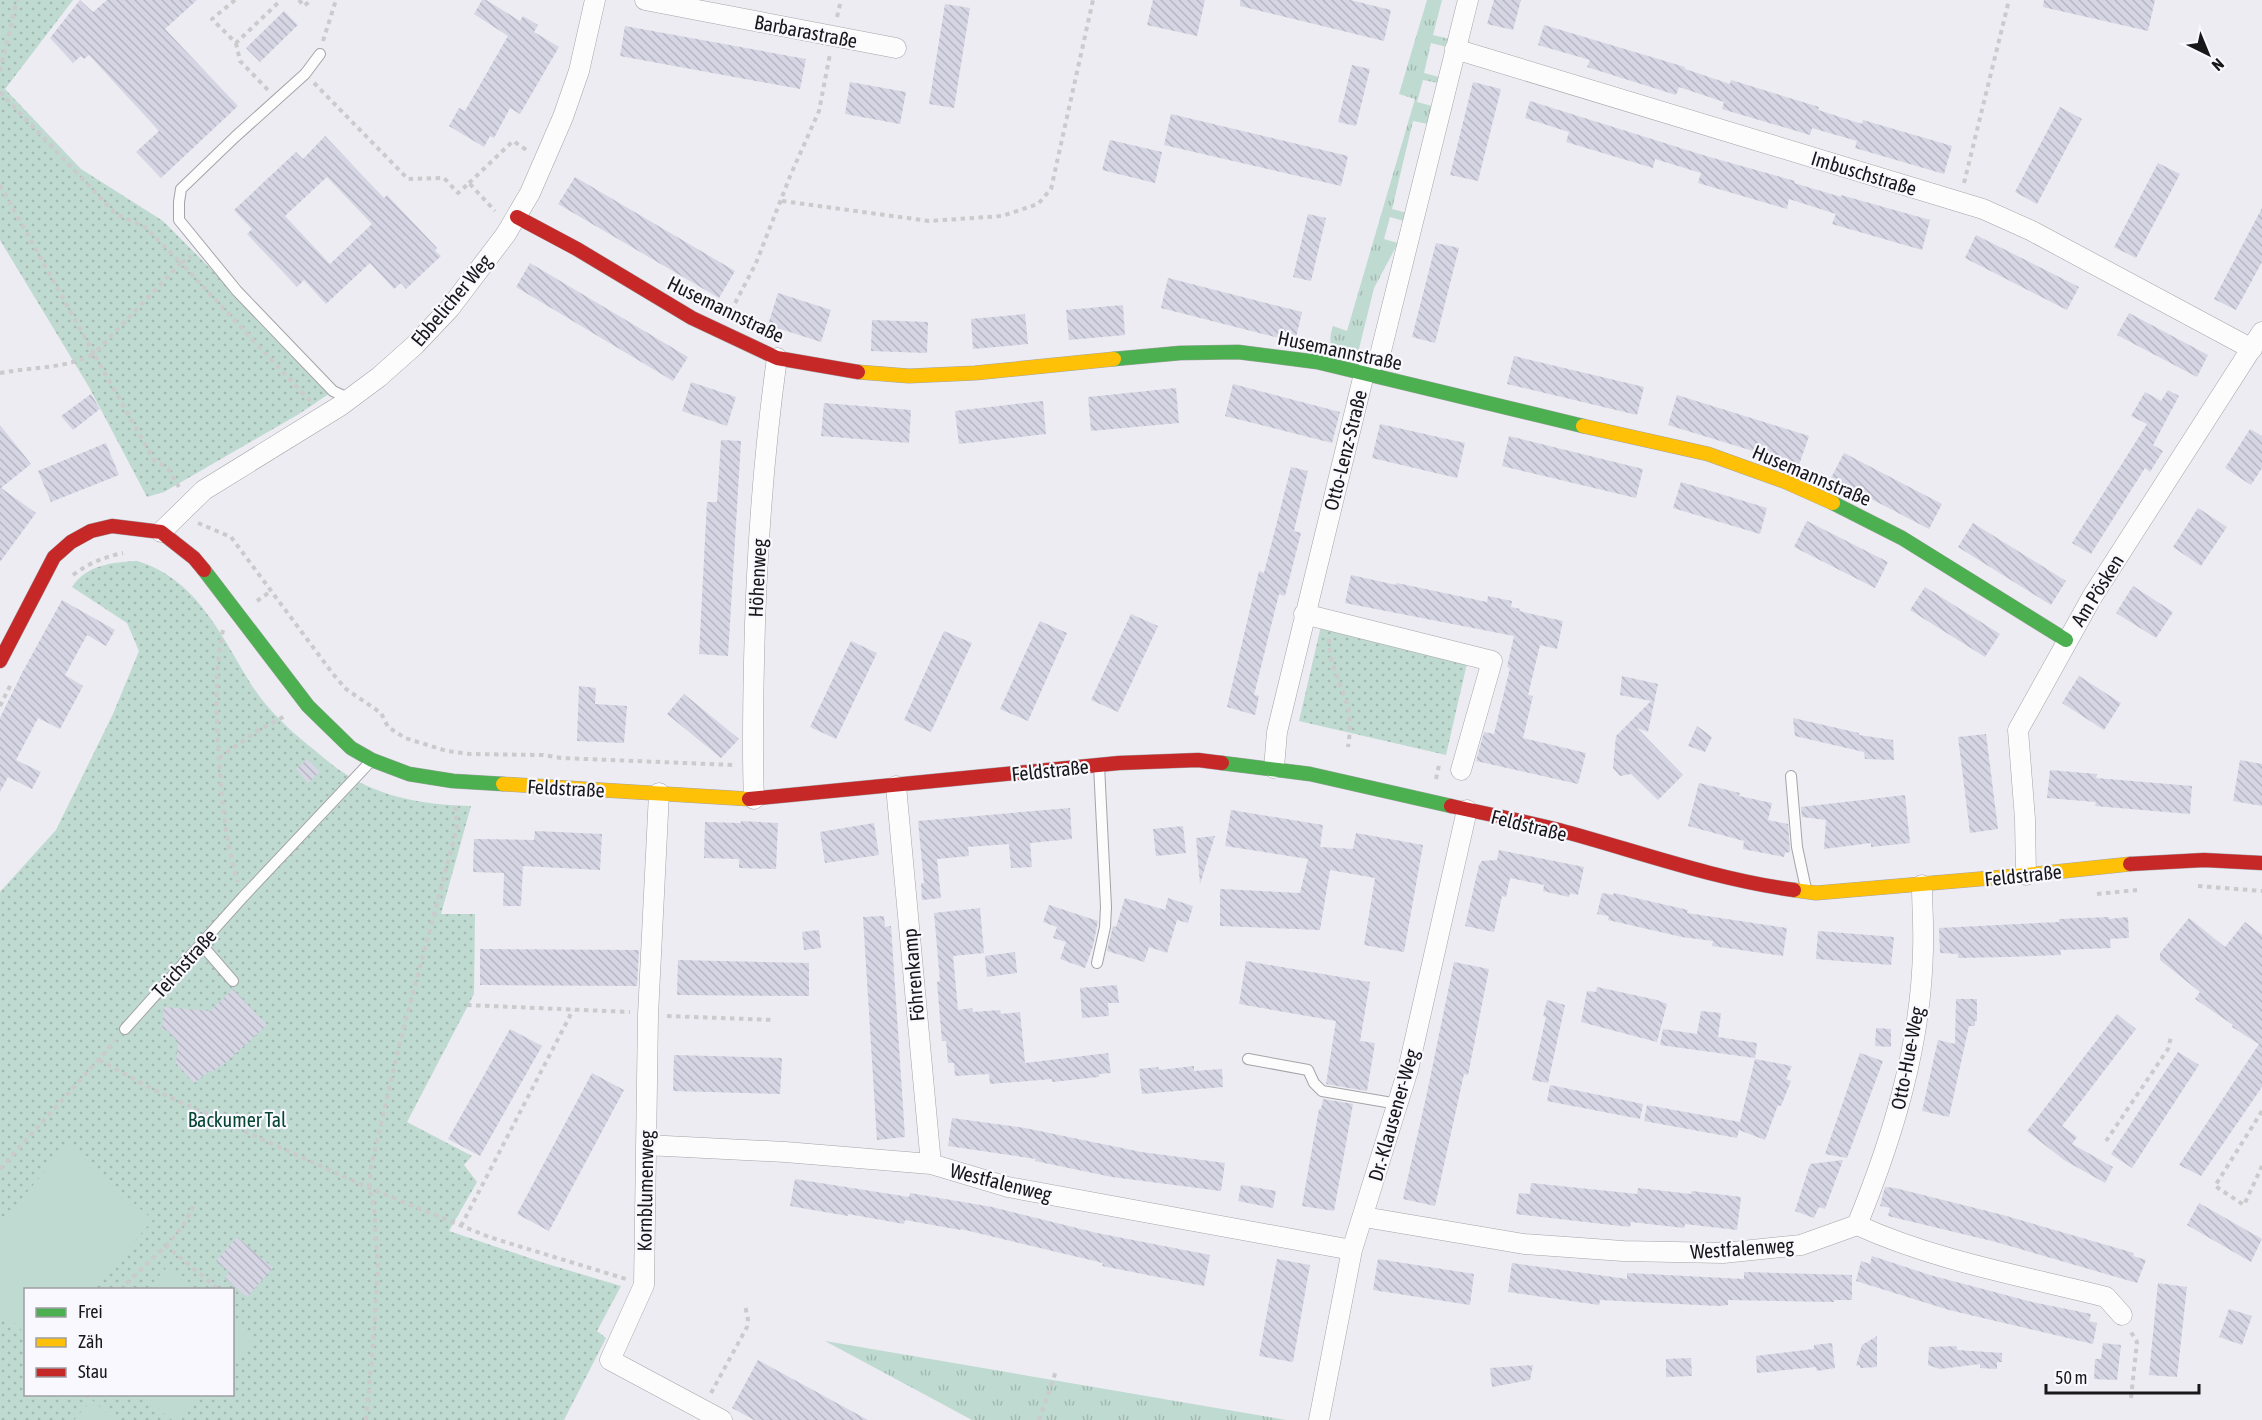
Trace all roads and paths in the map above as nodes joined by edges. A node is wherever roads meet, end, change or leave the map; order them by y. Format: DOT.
graph roads {
  1 [pos="18,0"];
  2 [pos="235,0"];
  3 [pos="281,0"];
  4 [pos="299,0"];
  5 [pos="311,0"];
  6 [pos="336,0"];
  7 [pos="596,0"];
  8 [pos="645,0"];
  9 [pos="841,0"];
  10 [pos="1093,0"];
  11 [pos="1468,0"];
  12 [pos="2009,0"];
  13 [pos="833,36"];
  14 [pos="236,43"];
  15 [pos="896,48"];
  16 [pos="1455,49"];
  17 [pos="320,54"];
  18 [pos="0,70"];
  19 [pos="305,74"];
  20 [pos="0,92"];
  21 [pos="277,99"];
  22 [pos="544,162"];
  23 [pos="469,183"];
  24 [pos="0,185"];
  25 [pos="782,201"];
  26 [pos="1960,201"];
  27 [pos="514,222"];
  28 [pos="202,249"];
  29 [pos="181,263"];
  30 [pos="730,312"];
  31 [pos="2262,332"];
  32 [pos="2252,349"];
  33 [pos="94,354"];
  34 [pos="777,358"];
  35 [pos="0,373"];
  36 [pos="1364,374"];
  37 [pos="350,399"];
  38 [pos="324,416"];
  39 [pos="192,513"];
  40 [pos="161,532"];
  41 [pos="133,553"];
  42 [pos="66,581"];
  43 [pos="1304,614"];
  44 [pos="1329,620"];
  45 [pos="229,631"];
  46 [pos="2066,640"];
  47 [pos="0,661"];
  48 [pos="15,676"];
  49 [pos="0,706"];
  50 [pos="278,707"];
  51 [pos="285,716"];
  52 [pos="293,722"];
  53 [pos="1348,747"];
  54 [pos="219,758"];
  55 [pos="372,760"];
  56 [pos="752,761"];
  57 [pos="1099,765"];
  58 [pos="1274,768"];
  59 [pos="1461,770"];
  60 [pos="1791,776"];
  61 [pos="896,786"];
  62 [pos="660,793"];
  63 [pos="754,799"];
  64 [pos="462,802"];
  65 [pos="1467,810"];
  66 [pos="2262,863"];
  67 [pos="2026,876"];
  68 [pos="1922,885"];
  69 [pos="2188,886"];
  70 [pos="2142,889"];
  71 [pos="2262,891"];
  72 [pos="1807,892"];
  73 [pos="2095,894"];
  74 [pos="243,897"];
  75 [pos="201,945"];
  76 [pos="1097,963"];
  77 [pos="233,981"];
  78 [pos="468,1005"];
  79 [pos="573,1010"];
  80 [pos="648,1015"];
  81 [pos="774,1020"];
  82 [pos="125,1029"];
  83 [pos="2171,1037"];
  84 [pos="1248,1059"];
  85 [pos="99,1060"];
  86 [pos="1398,1104"];
  87 [pos="2262,1111"];
  88 [pos="2106,1142"];
  89 [pos="646,1145"];
  90 [pos="931,1164"];
  91 [pos="2262,1166"];
  92 [pos="0,1169"];
  93 [pos="369,1188"];
  94 [pos="193,1206"];
  95 [pos="1364,1217"];
  96 [pos="1857,1225"];
  97 [pos="461,1226"];
  98 [pos="165,1245"];
  99 [pos="1352,1250"];
  100 [pos="644,1285"];
  101 [pos="122,1288"];
  102 [pos="218,1288"];
  103 [pos="744,1305"];
  104 [pos="2122,1315"];
  105 [pos="1056,1371"];
  106 [pos="2131,1398"];
  107 [pos="702,1409"];
  108 [pos="366,1420"];
  109 [pos="722,1420"];
  110 [pos="1039,1420"];
  111 [pos="1320,1420"];
  1 -- 18 [label="path"];
  2 -- 14 [label="path"];
  3 -- 14 [label="path"];
  4 -- 5 [label="path"];
  6 -- 17 [label="path"];
  7 -- 22 [label="street, Ebbelicher Weg"];
  8 -- 13 [label="street, Barbarastraße"];
  9 -- 13 [label="path"];
  10 -- 25 [label="path"];
  11 -- 16 [label="street, Otto-Lenz-Straße"];
  12 -- 26 [label="path"];
  13 -- 15 [label="street, Barbarastraße"];
  13 -- 25 [label="path"];
  14 -- 21 [label="path"];
  16 -- 26 [label="street, Imbuschstraße"];
  16 -- 36 [label="street, Otto-Lenz-Straße"];
  17 -- 19 [label="lane"];
  19 -- 21 [label="lane"];
  19 -- 23 [label="path"];
  20 -- 29 [label="path"];
  21 -- 28 [label="lane"];
  22 -- 23 [label="path"];
  22 -- 27 [label="street, Ebbelicher Weg"];
  23 -- 27 [label="path"];
  24 -- 33 [label="path"];
  25 -- 30 [label="path"];
  26 -- 32 [label="street, Imbuschstraße"];
  27 -- 34 [label="main road, Husemannstraße"];
  27 -- 37 [label="street, Ebbelicher Weg"];
  28 -- 29 [label="path"];
  28 -- 37 [label="lane"];
  29 -- 33 [label="path"];
  29 -- 38 [label="path"];
  31 -- 32 [label="street, Am Pösken"];
  32 -- 46 [label="street, Am Pösken"];
  33 -- 35 [label="path"];
  33 -- 39 [label="path"];
  34 -- 36 [label="main road, Husemannstraße"];
  34 -- 56 [label="street, Höhenweg"];
  36 -- 43 [label="street, Otto-Lenz-Straße"];
  36 -- 46 [label="main road, Husemannstraße"];
  37 -- 38 [label="street, Ebbelicher Weg"];
  38 -- 39 [label="street, Ebbelicher Weg"];
  39 -- 40 [label="street, Ebbelicher Weg"];
  39 -- 56 [label="path"];
  40 -- 47 [label="main road"];
  40 -- 55 [label="main road, Feldstraße"];
  41 -- 42 [label="path"];
  43 -- 44 [label="street"];
  43 -- 58 [label="street, Otto-Lenz-Straße"];
  44 -- 53 [label="path"];
  44 -- 59 [label="street"];
  45 -- 54 [label="path"];
  46 -- 67 [label="street, Am Pösken"];
  48 -- 49 [label="path"];
  50 -- 51 [label="path"];
  51 -- 52 [label="path"];
  51 -- 54 [label="path"];
  54 -- 74 [label="path"];
  55 -- 62 [label="main road, Feldstraße"];
  55 -- 74 [label="lane, Teichstraße"];
  56 -- 63 [label="street, Höhenweg"];
  57 -- 58 [label="main road, Feldstraße"];
  57 -- 61 [label="main road, Feldstraße"];
  57 -- 76 [label="lane"];
  58 -- 65 [label="main road, Feldstraße"];
  60 -- 72 [label="lane"];
  61 -- 63 [label="main road, Feldstraße"];
  61 -- 90 [label="street, Föhrenkamp"];
  62 -- 63 [label="main road, Feldstraße"];
  62 -- 80 [label="street, Kornblumenweg"];
  64 -- 93 [label="path"];
  65 -- 72 [label="main road, Feldstraße"];
  65 -- 86 [label="street, Dr.-Klausener-Weg"];
  66 -- 67 [label="main road, Feldstraße"];
  67 -- 68 [label="main road, Feldstraße"];
  68 -- 72 [label="main road, Feldstraße"];
  68 -- 96 [label="street, Otto-Hue-Weg"];
  69 -- 71 [label="path"];
  70 -- 73 [label="path"];
  74 -- 75 [label="lane, Teichstraße"];
  75 -- 77 [label="lane"];
  75 -- 82 [label="lane, Teichstraße"];
  78 -- 79 [label="path"];
  79 -- 80 [label="path"];
  79 -- 97 [label="path"];
  80 -- 81 [label="path"];
  80 -- 89 [label="street, Kornblumenweg"];
  82 -- 85 [label="path"];
  83 -- 88 [label="path"];
  84 -- 86 [label="lane"];
  85 -- 92 [label="path"];
  85 -- 93 [label="path"];
  86 -- 95 [label="street, Dr.-Klausener-Weg"];
  87 -- 91 [label="path"];
  89 -- 90 [label="street, Westfalenweg"];
  89 -- 100 [label="street, Kornblumenweg"];
  90 -- 99 [label="street, Westfalenweg"];
  93 -- 97 [label="path"];
  93 -- 108 [label="path"];
  94 -- 98 [label="path"];
  95 -- 96 [label="street, Westfalenweg"];
  95 -- 99 [label="street, Dr.-Klausener-Weg"];
  96 -- 104 [label="street"];
  97 -- 100 [label="path"];
  98 -- 101 [label="path"];
  98 -- 102 [label="path"];
  99 -- 111 [label="street, Dr.-Klausener-Weg"];
  100 -- 107 [label="street, Kornblumenweg"];
  103 -- 107 [label="path"];
  104 -- 106 [label="path"];
  105 -- 110 [label="path"];
  107 -- 109 [label="street"];
}
